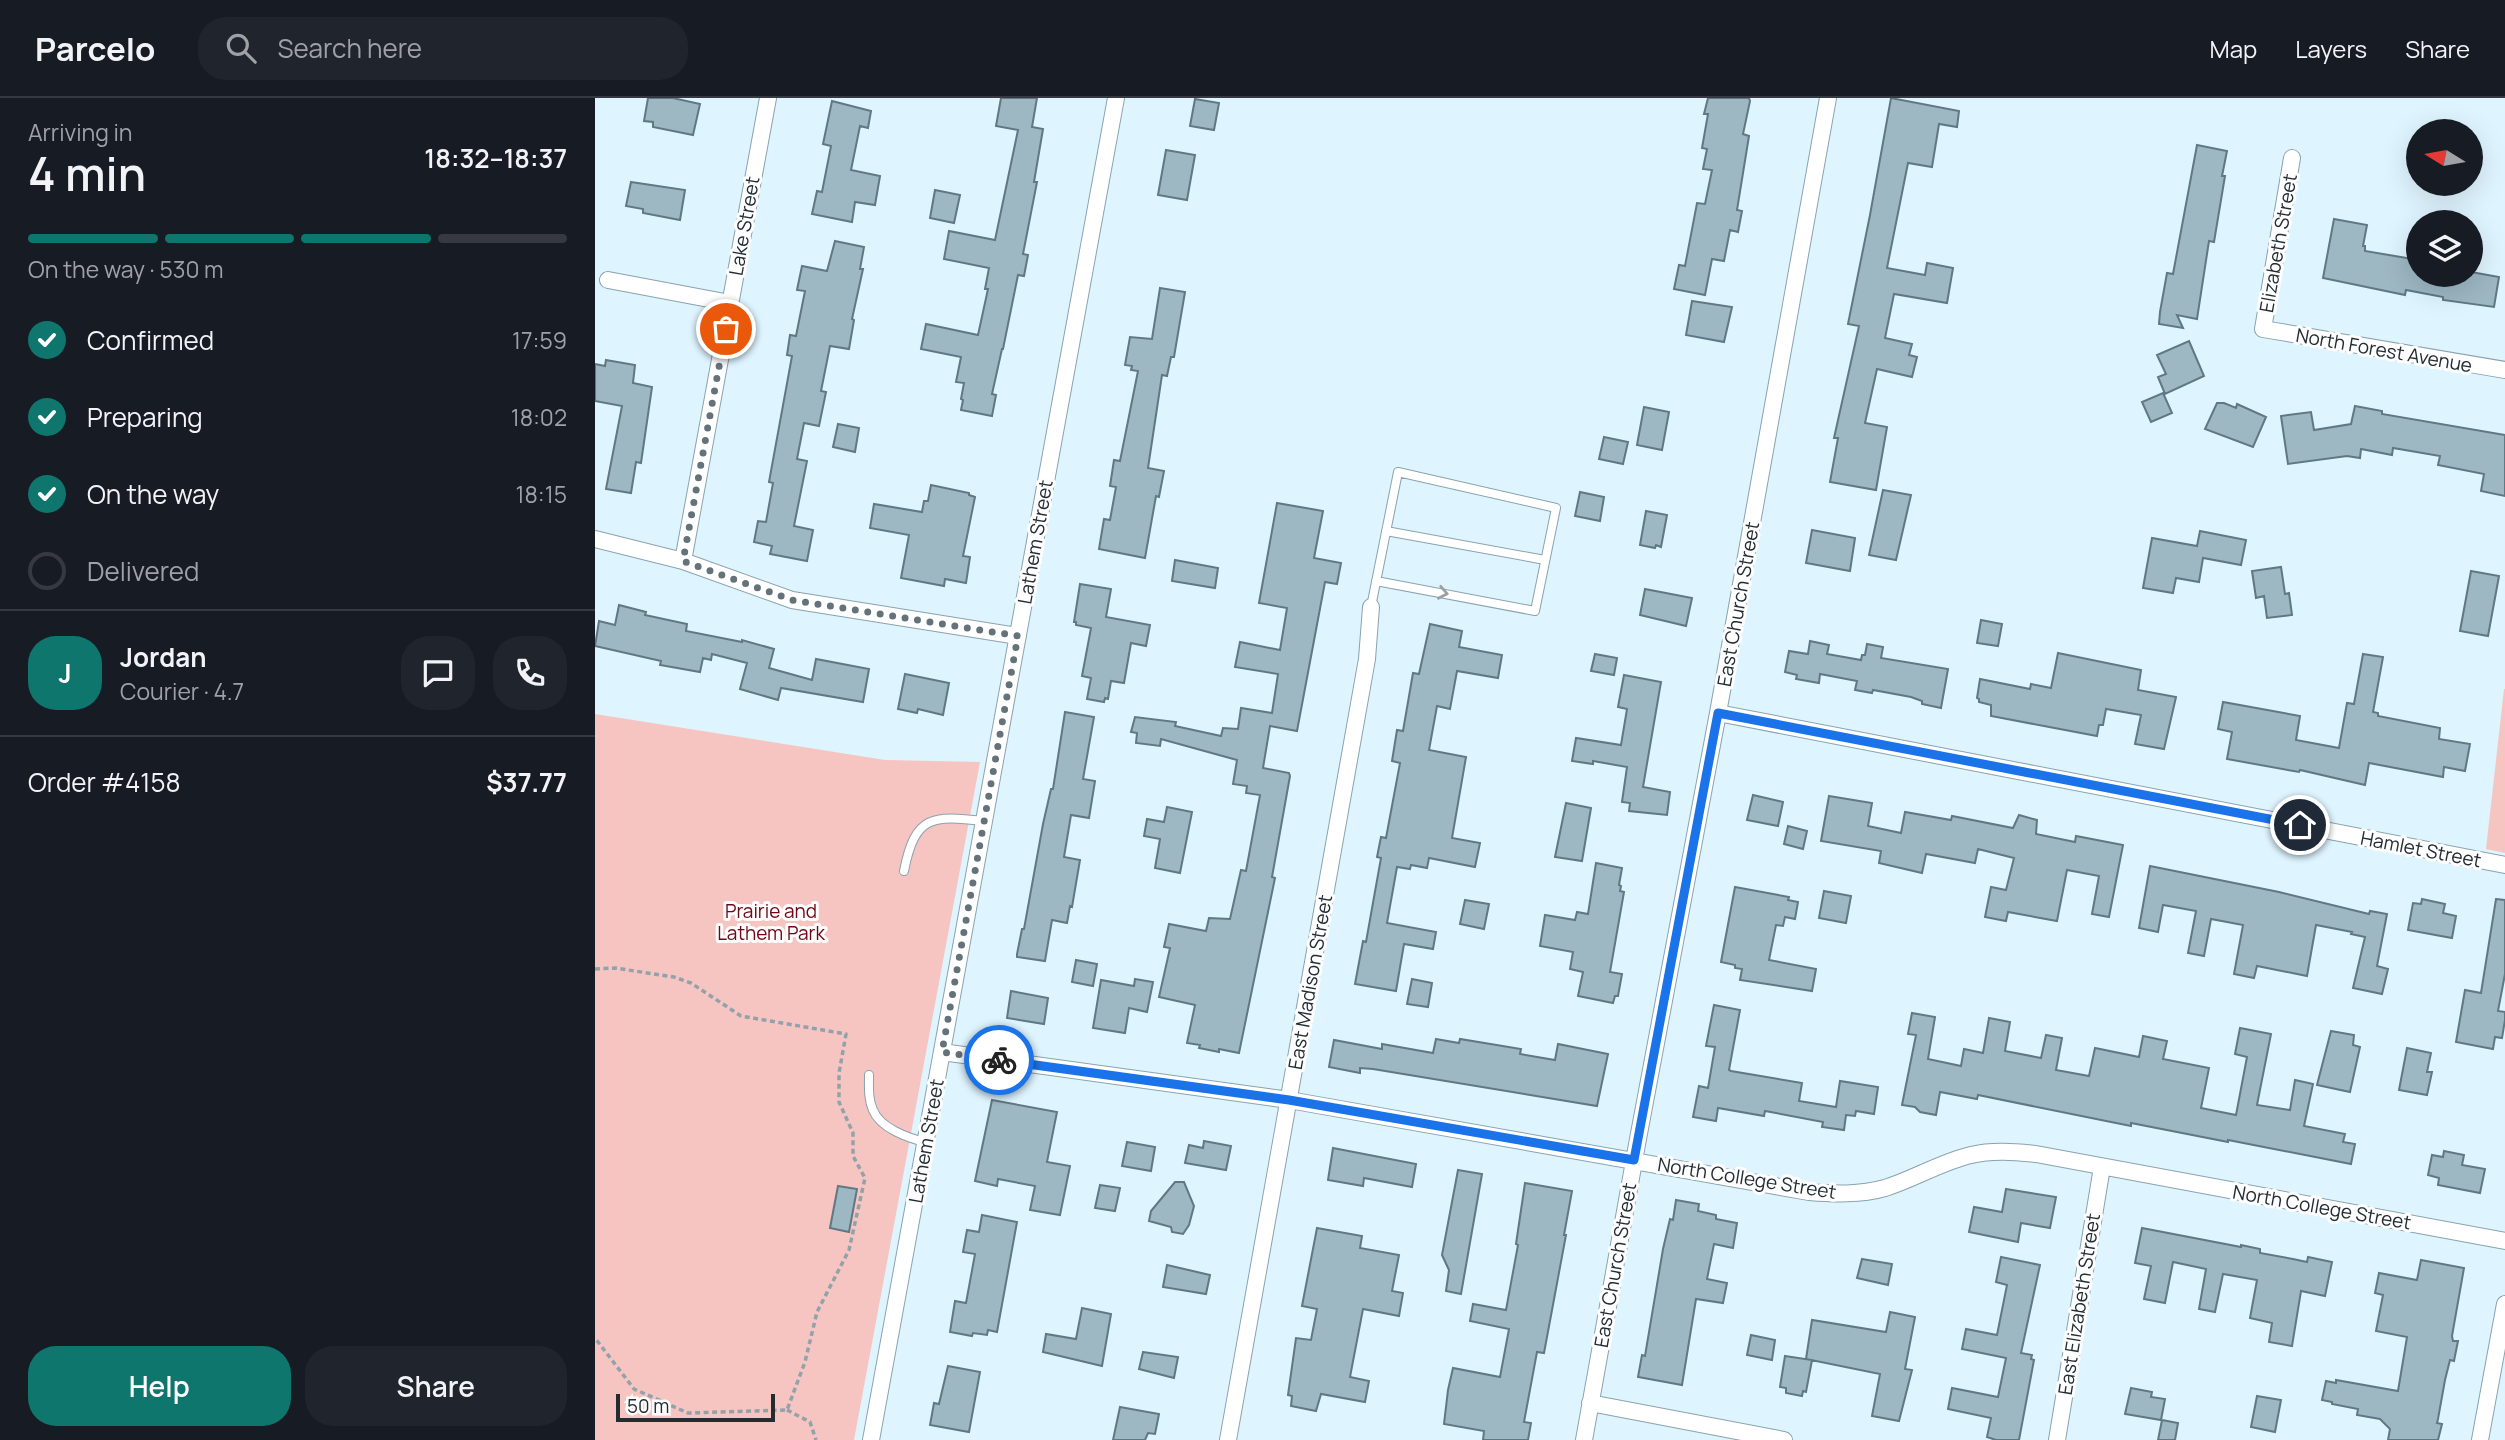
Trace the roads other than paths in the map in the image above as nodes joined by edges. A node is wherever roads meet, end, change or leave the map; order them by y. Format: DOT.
graph roads {
  1 [pos="768,98"];
  2 [pos="1116,98"];
  3 [pos="1828,98"];
  4 [pos="2292,158"];
  5 [pos="608,280"];
  6 [pos="730,303"];
  7 [pos="2263,329"];
  8 [pos="2505,370"];
  9 [pos="1386,531"];
  10 [pos="595,539"];
  11 [pos="1545,560"];
  12 [pos="683,561"];
  13 [pos="1376,581"];
  14 [pos="1371,607"];
  15 [pos="1018,636"];
  16 [pos="1718,713"];
  17 [pos="984,821"];
  18 [pos="2505,865"];
  19 [pos="904,871"];
  20 [pos="942,1052"];
  21 [pos="869,1075"];
  22 [pos="1289,1100"];
  23 [pos="925,1142"];
  24 [pos="1634,1160"];
  25 [pos="2102,1167"];
  26 [pos="2505,1241"];
  27 [pos="2505,1304"];
  28 [pos="1590,1404"];
  29 [pos="871,1440"];
  30 [pos="1229,1440"];
  31 [pos="1584,1440"];
  32 [pos="1784,1440"];
  33 [pos="2057,1440"];
  34 [pos="2480,1440"];
  1 -- 6 [label="street, Lake Street"];
  2 -- 15 [label="street, Lathem Street"];
  3 -- 16 [label="street, East Church Street"];
  4 -- 7 [label="street, Elizabeth Street"];
  5 -- 6 [label="street"];
  6 -- 12 [label="street, Lake Street"];
  7 -- 8 [label="street, North Forest Avenue"];
  9 -- 11 [label="lane"];
  9 -- 11 [label="lane"];
  9 -- 13 [label="lane"];
  10 -- 12 [label="street"];
  13 -- 11 [label="lane, one-way"];
  12 -- 15 [label="street"];
  13 -- 14 [label="lane"];
  14 -- 22 [label="street, East Madison Street"];
  15 -- 17 [label="street, Lathem Street"];
  16 -- 18 [label="street, Hamlet Street"];
  16 -- 24 [label="street, East Church Street"];
  17 -- 19 [label="lane"];
  17 -- 20 [label="street, Lathem Street"];
  20 -- 22 [label="street, North College Street"];
  20 -- 23 [label="street, Lathem Street"];
  21 -- 23 [label="lane"];
  22 -- 24 [label="street, North College Street"];
  22 -- 30 [label="street, East Madison Street"];
  23 -- 29 [label="street, Lathem Street"];
  24 -- 25 [label="street, North College Street"];
  24 -- 28 [label="street, East Church Street"];
  25 -- 26 [label="street, North College Street"];
  25 -- 33 [label="street, East Elizabeth Street"];
  27 -- 34 [label="street"];
  28 -- 31 [label="street, East Church Street"];
  28 -- 32 [label="street"];
}
